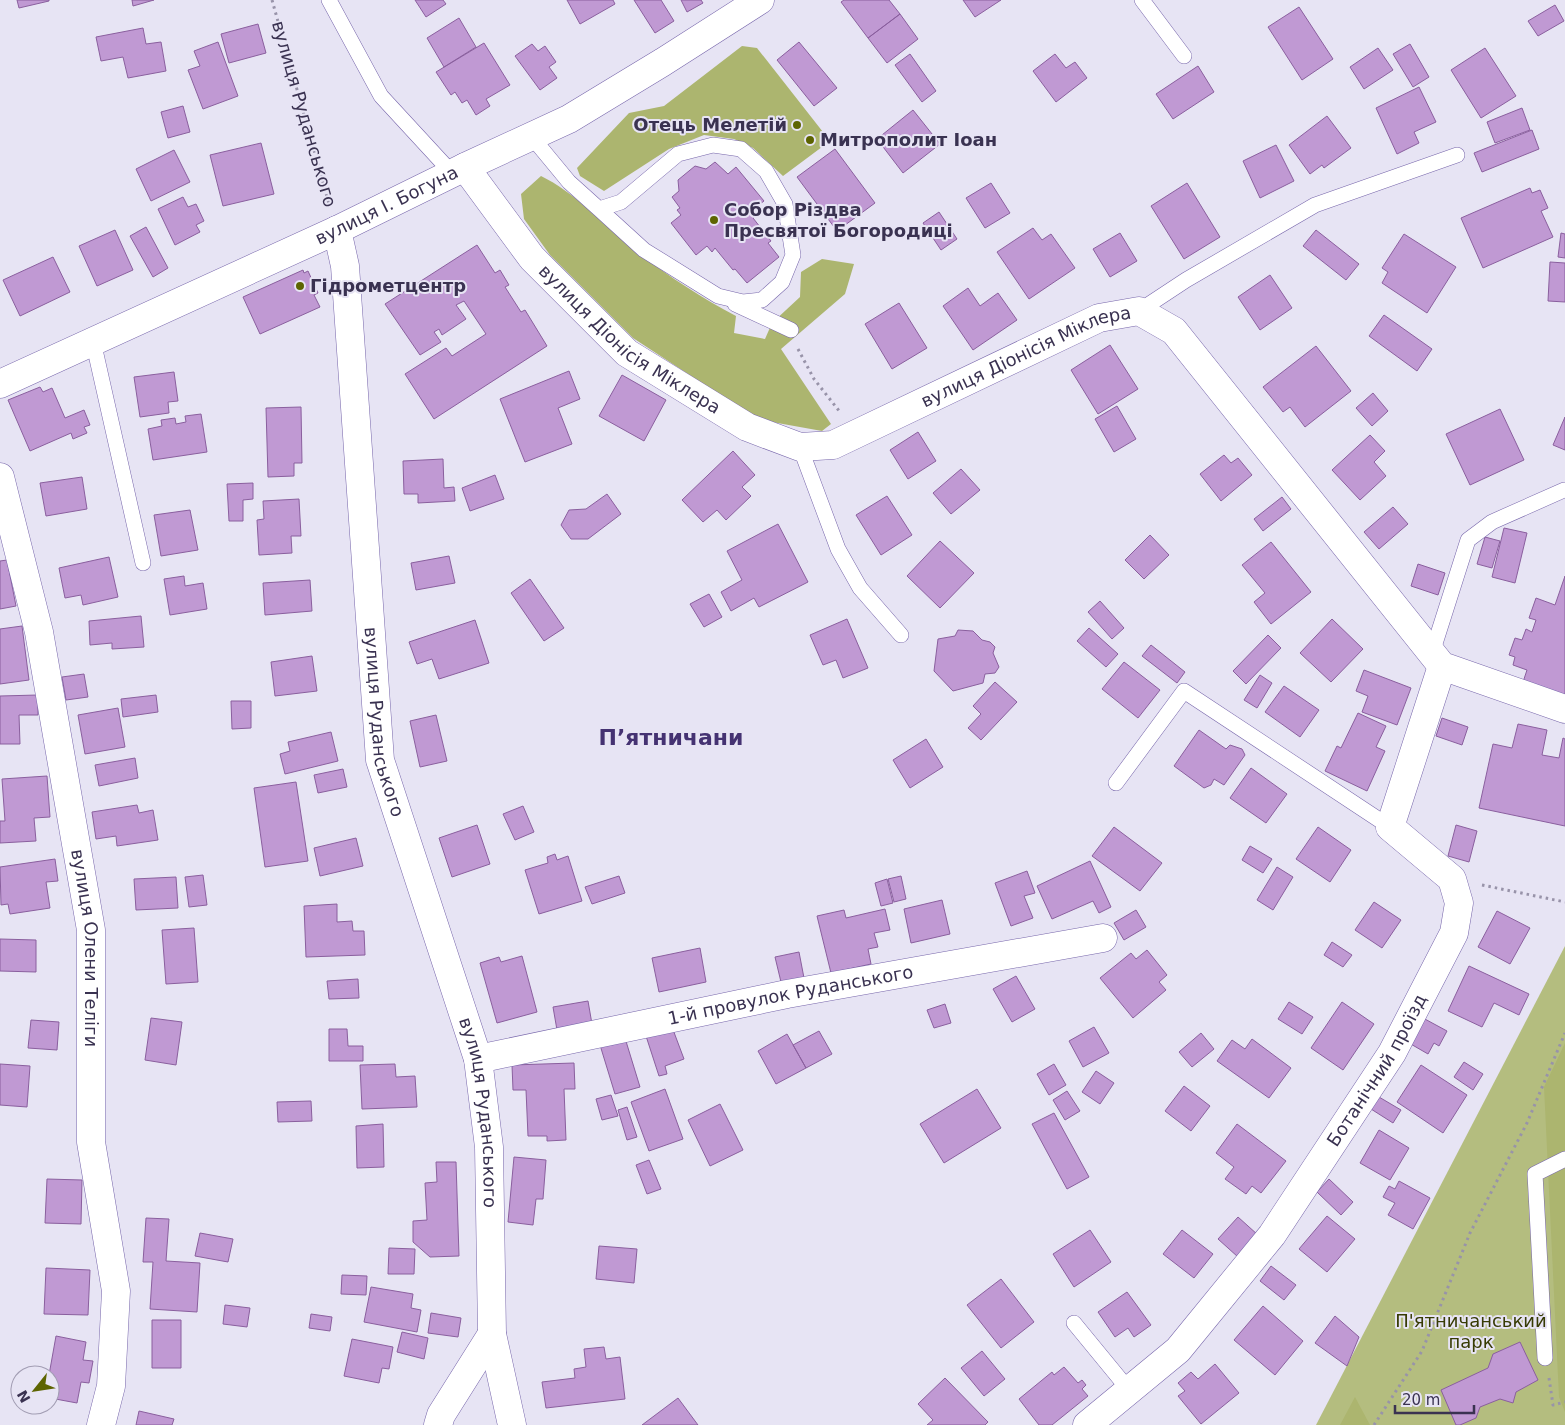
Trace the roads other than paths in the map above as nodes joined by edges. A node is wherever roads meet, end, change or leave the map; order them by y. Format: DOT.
graph roads {
  1 [pos="328,0"];
  2 [pos="760,0"];
  3 [pos="1142,0"];
  4 [pos="1184,56"];
  5 [pos="531,136"];
  6 [pos="1457,155"];
  7 [pos="458,170"];
  8 [pos="599,209"];
  9 [pos="337,230"];
  10 [pos="718,296"];
  11 [pos="1139,311"];
  12 [pos="791,330"];
  13 [pos="93,342"];
  14 [pos="0,384"];
  15 [pos="800,447"];
  16 [pos="0,477"];
  17 [pos="1564,490"];
  18 [pos="143,563"];
  19 [pos="901,635"];
  20 [pos="1437,660"];
  21 [pos="1565,709"];
  22 [pos="1116,783"];
  23 [pos="1390,827"];
  24 [pos="1102,938"];
  25 [pos="478,1059"];
  26 [pos="1565,1159"];
  27 [pos="1074,1323"];
  28 [pos="492,1334"];
  29 [pos="1545,1358"];
  30 [pos="1129,1390"];
  31 [pos="101,1425"];
  32 [pos="438,1425"];
  33 [pos="512,1425"];
  34 [pos="1087,1425"];
  1 -- 7 [label="lane"];
  2 -- 5 [label="street, вулиця І. Богуна"];
  3 -- 4 [label="lane"];
  5 -- 7 [label="street, вулиця І. Богуна"];
  5 -- 8 [label="lane"];
  6 -- 11 [label="lane"];
  7 -- 9 [label="street, вулиця І. Богуна"];
  7 -- 15 [label="street, вулиця Діонісія Міклера"];
  8 -- 10 [label="lane"];
  8 -- 10 [label="lane"];
  9 -- 13 [label="street, вулиця І. Богуна"];
  9 -- 25 [label="street, вулиця Руданського"];
  10 -- 12 [label="lane"];
  11 -- 15 [label="street, вулиця Діонісія Міклера"];
  11 -- 20 [label="street, вулиця Діонісія Міклера"];
  13 -- 14 [label="street, вулиця І. Богуна"];
  13 -- 18 [label="lane"];
  15 -- 19 [label="lane"];
  16 -- 31 [label="street, вулиця Олени Теліги"];
  17 -- 20 [label="lane"];
  20 -- 21 [label="street"];
  20 -- 23 [label="street"];
  22 -- 23 [label="lane"];
  23 -- 30 [label="street, Ботанічний проїзд"];
  24 -- 25 [label="street, 1-й провулок Руданського"];
  25 -- 28 [label="street, вулиця Руданського"];
  26 -- 29 [label="lane"];
  27 -- 30 [label="lane"];
  28 -- 32 [label="street"];
  28 -- 33 [label="street, вулиця Руданського"];
  30 -- 34 [label="street, Ботанічний проїзд"];
}
